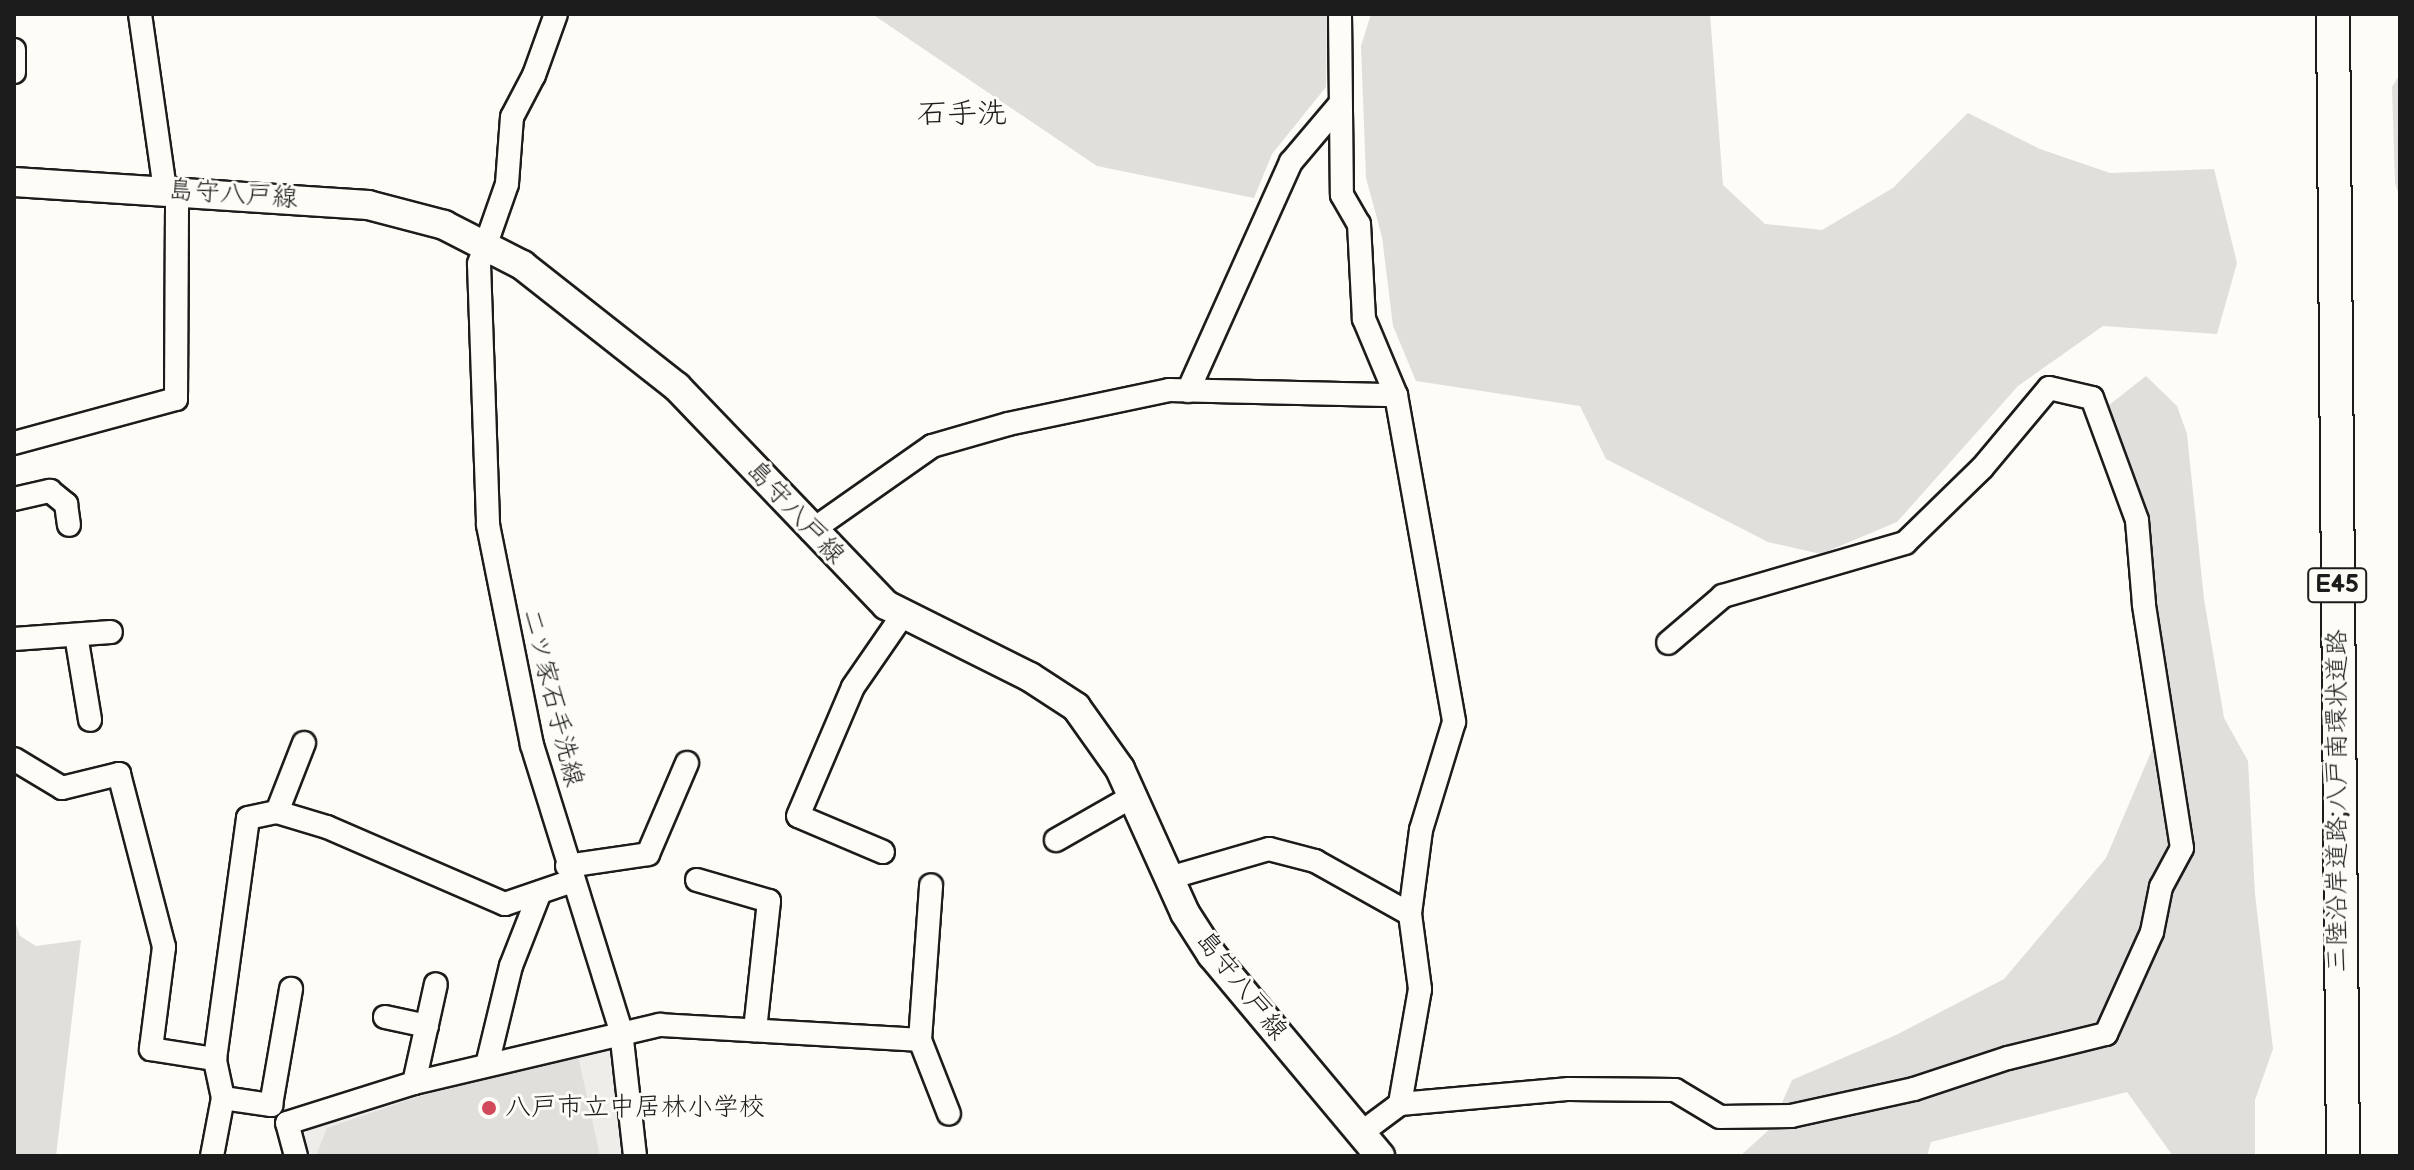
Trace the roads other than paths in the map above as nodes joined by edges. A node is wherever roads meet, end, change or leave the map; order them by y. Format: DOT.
graph roads {
  1 [pos="140,14"];
  2 [pos="556,14"];
  3 [pos="1340,14"];
  4 [pos="2333,14"];
  5 [pos="14,50"];
  6 [pos="14,72"];
  7 [pos="1340,104"];
  8 [pos="14,182"];
  9 [pos="171,191"];
  10 [pos="485,243"];
  11 [pos="1188,391"];
  12 [pos="1396,395"];
  13 [pos="14,443"];
  14 [pos="14,499"];
  15 [pos="69,525"];
  16 [pos="811,531"];
  17 [pos="902,616"];
  18 [pos="111,632"];
  19 [pos="76,635"];
  20 [pos="14,639"];
  21 [pos="1668,643"];
  22 [pos="90,720"];
  23 [pos="304,743"];
  24 [pos="14,759"];
  25 [pos="687,763"];
  26 [pos="1133,796"];
  27 [pos="277,812"];
  28 [pos="1056,840"];
  29 [pos="883,852"];
  30 [pos="569,873"];
  31 [pos="1169,878"];
  32 [pos="697,880"];
  33 [pos="931,885"];
  34 [pos="540,892"];
  35 [pos="1410,914"];
  36 [pos="436,984"];
  37 [pos="291,989"];
  38 [pos="385,1017"];
  39 [pos="427,1026"];
  40 [pos="755,1030"];
  41 [pos="621,1031"];
  42 [pos="920,1040"];
  43 [pos="215,1059"];
  44 [pos="487,1065"];
  45 [pos="414,1083"];
  46 [pos="223,1098"];
  47 [pos="1400,1104"];
  48 [pos="949,1114"];
  49 [pos="1361,1133"];
  50 [pos="212,1156"];
  51 [pos="296,1156"];
  52 [pos="635,1156"];
  53 [pos="1380,1156"];
  54 [pos="2343,1156"];
  1 -- 9 [label="street"];
  2 -- 10 [label="street, 二ツ家石手洗線"];
  3 -- 7 [label="street"];
  4 -- 54 [label="highway, 三陸沿岸道路;八戸南環状道路 / E45"];
  5 -- 6 [label="street"];
  7 -- 11 [label="street"];
  7 -- 12 [label="street"];
  8 -- 9 [label="main road, 島守八戸線"];
  9 -- 10 [label="main road, 島守八戸線"];
  9 -- 13 [label="street"];
  10 -- 16 [label="main road, 島守八戸線"];
  10 -- 30 [label="street, 二ツ家石手洗線"];
  11 -- 12 [label="street"];
  11 -- 16 [label="street"];
  12 -- 35 [label="street"];
  14 -- 15 [label="street"];
  16 -- 17 [label="main road, 島守八戸線"];
  17 -- 26 [label="main road, 島守八戸線"];
  17 -- 29 [label="street"];
  18 -- 19 [label="street"];
  19 -- 20 [label="street"];
  19 -- 22 [label="street"];
  21 -- 47 [label="street"];
  23 -- 27 [label="street"];
  24 -- 43 [label="street"];
  25 -- 30 [label="street"];
  26 -- 28 [label="street"];
  26 -- 31 [label="main road, 島守八戸線"];
  27 -- 34 [label="street"];
  27 -- 43 [label="street"];
  30 -- 34 [label="street"];
  30 -- 41 [label="street, 二ツ家石手洗線"];
  31 -- 35 [label="street"];
  31 -- 49 [label="main road, 島守八戸線"];
  32 -- 40 [label="street"];
  33 -- 42 [label="street"];
  34 -- 44 [label="street"];
  35 -- 47 [label="street"];
  36 -- 39 [label="street"];
  37 -- 46 [label="street"];
  38 -- 39 [label="street"];
  39 -- 45 [label="street"];
  40 -- 41 [label="street"];
  40 -- 42 [label="street"];
  41 -- 44 [label="street"];
  41 -- 52 [label="street, 二ツ家石手洗線"];
  42 -- 48 [label="street"];
  43 -- 46 [label="street"];
  44 -- 45 [label="street"];
  45 -- 51 [label="street"];
  46 -- 50 [label="street"];
  47 -- 49 [label="street"];
  49 -- 53 [label="main road, 島守八戸線"];
}
